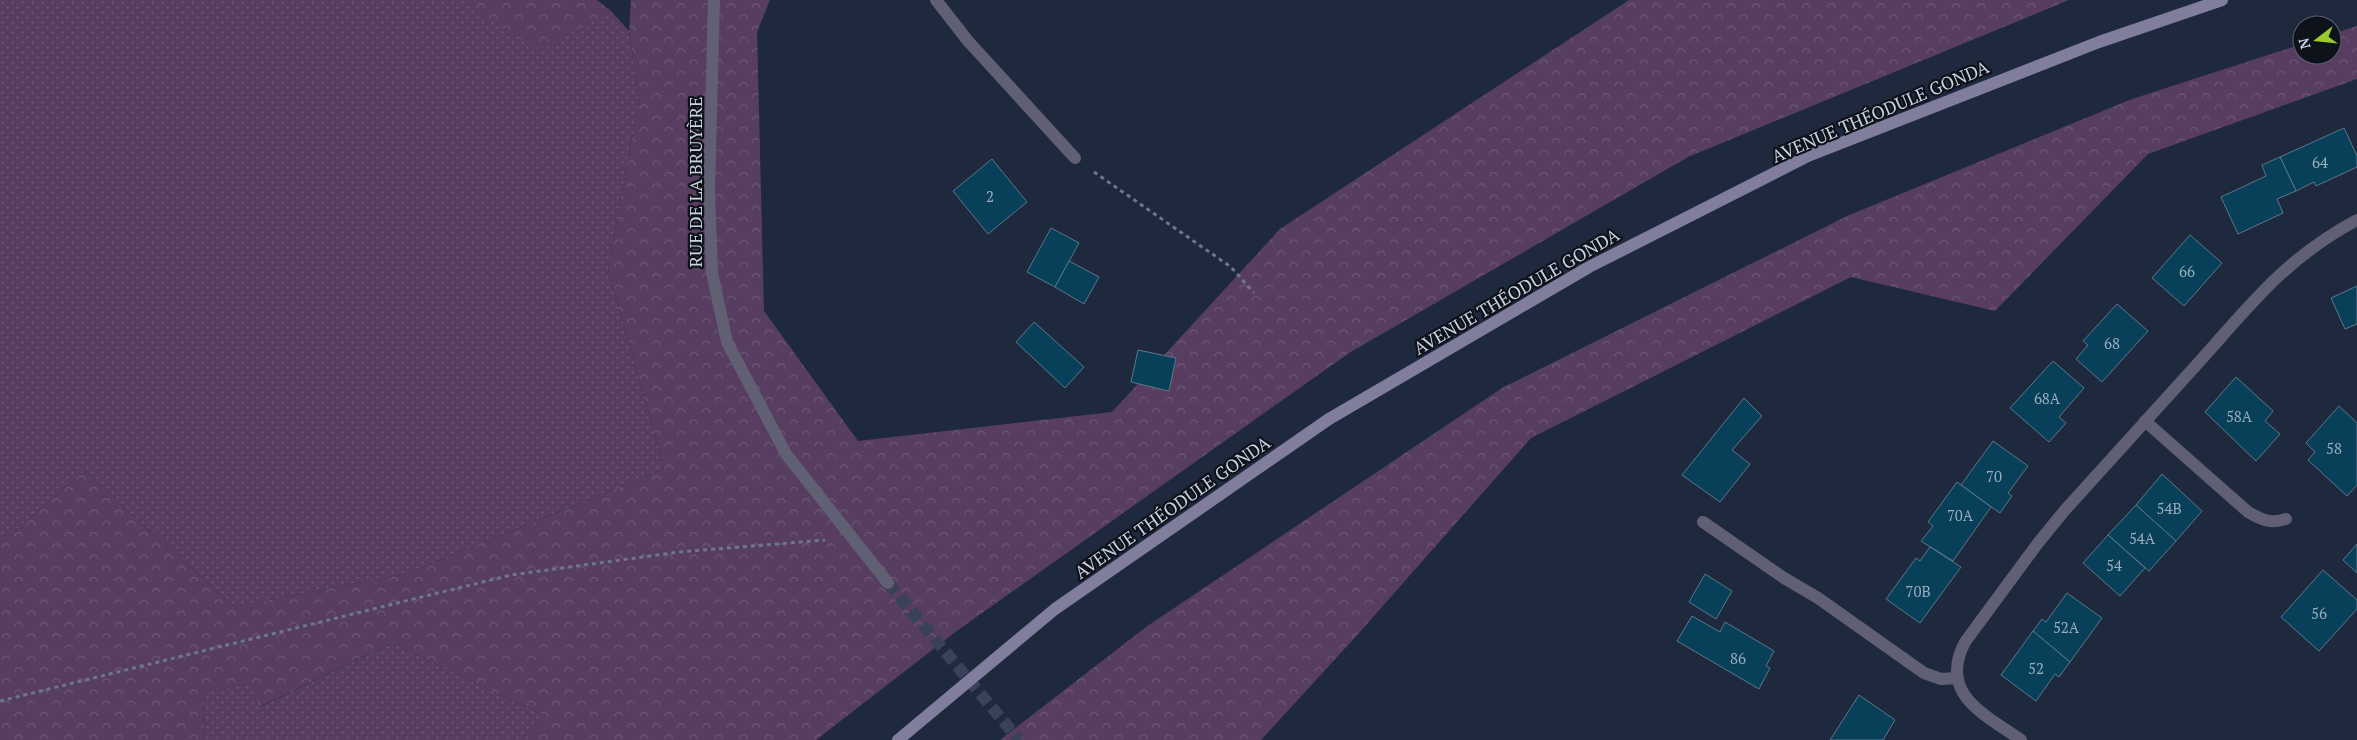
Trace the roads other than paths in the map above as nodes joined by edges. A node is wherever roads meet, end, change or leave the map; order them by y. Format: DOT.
graph roads {
  1 [pos="714,0"];
  2 [pos="936,0"];
  3 [pos="2222,0"];
  4 [pos="1075,158"];
  5 [pos="2357,220"];
  6 [pos="2145,422"];
  7 [pos="2286,519"];
  8 [pos="1703,522"];
  9 [pos="888,583"];
  10 [pos="1956,678"];
  11 [pos="898,740"];
  12 [pos="2021,740"];
  1 -- 9 [label="street, RUE DE LA BRUYÈRE"];
  2 -- 4 [label="street"];
  3 -- 11 [label="main road, AVENUE THÉODULE GONDA"];
  5 -- 6 [label="street"];
  6 -- 7 [label="street"];
  6 -- 10 [label="street"];
  8 -- 10 [label="street"];
  10 -- 12 [label="street"];
}
